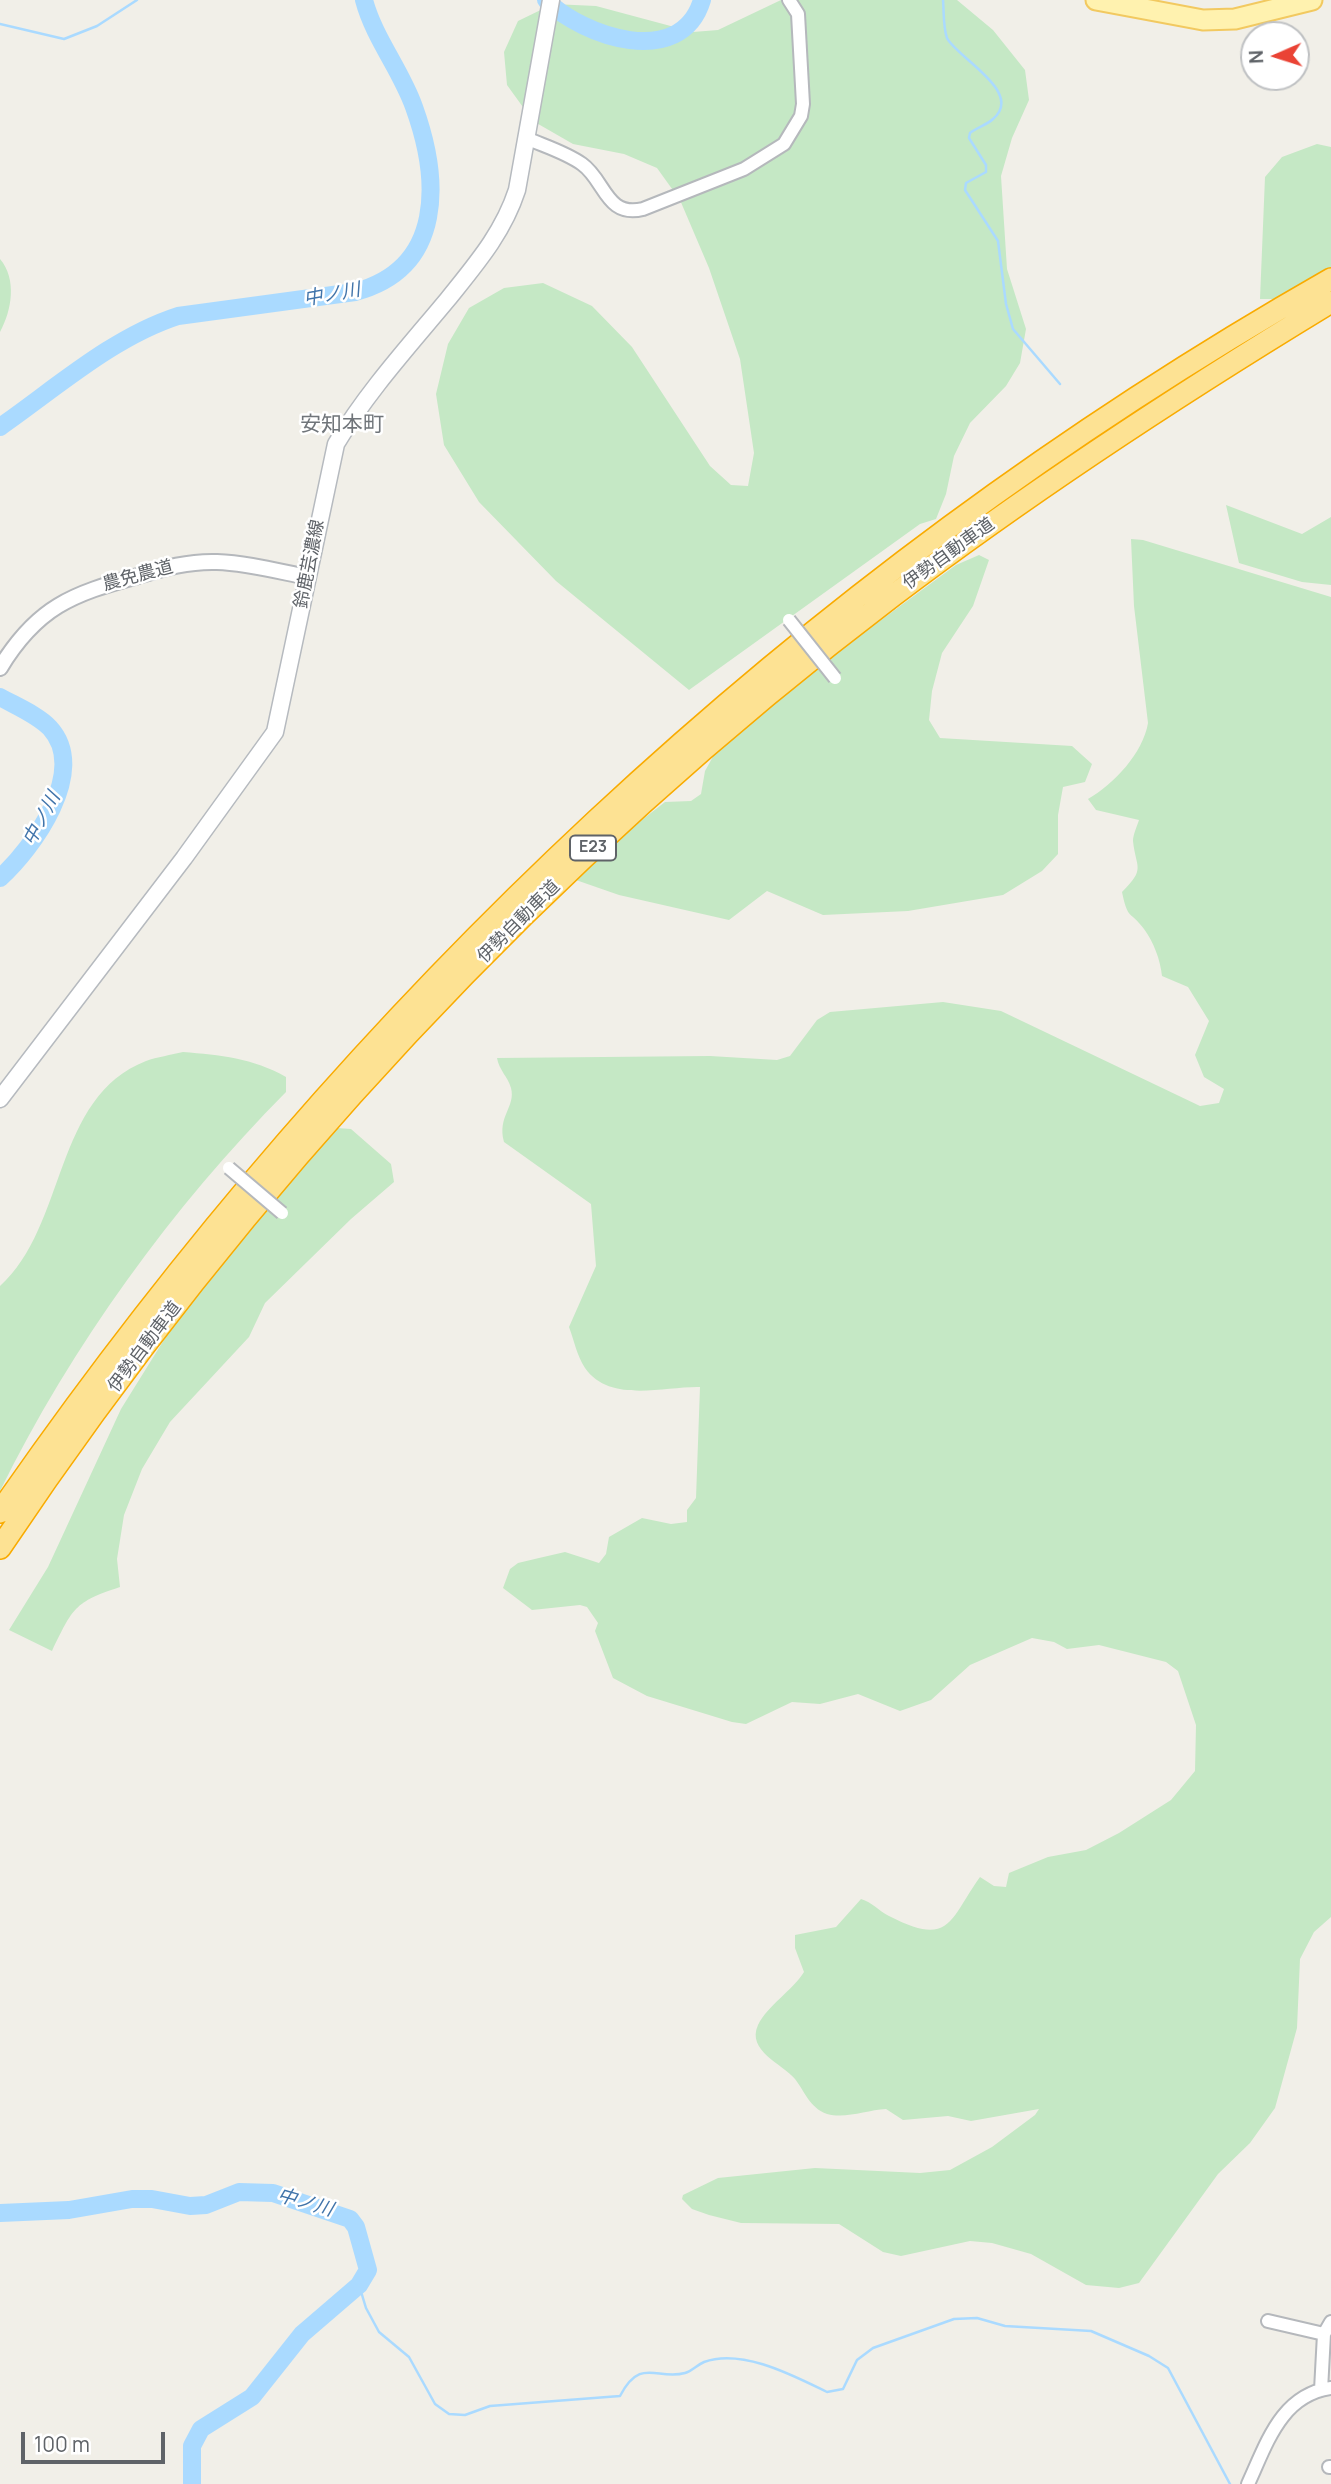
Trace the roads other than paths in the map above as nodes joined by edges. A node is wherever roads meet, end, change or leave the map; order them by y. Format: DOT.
graph roads {
  1 [pos="551,0"];
  2 [pos="789,0"];
  3 [pos="1096,0"];
  4 [pos="1312,0"];
  5 [pos="526,138"];
  6 [pos="1331,279"];
  7 [pos="1331,302"];
  8 [pos="307,577"];
  9 [pos="789,620"];
  10 [pos="1,667"];
  11 [pos="835,678"];
  12 [pos="0,1099"];
  13 [pos="229,1168"];
  14 [pos="282,1213"];
  15 [pos="0,1512"];
  16 [pos="0,1548"];
  17 [pos="1269,2321"];
  18 [pos="1331,2322"];
  19 [pos="1324,2334"];
  20 [pos="1326,2389"];
  21 [pos="1248,2484"];
  1 -- 5 [label="main road, 鈴鹿芸濃線"];
  2 -- 5 [label="street"];
  3 -- 4 [label="main road"];
  5 -- 8 [label="main road, 鈴鹿芸濃線"];
  6 -- 15 [label="highway, 伊勢自動車道 / E23"];
  7 -- 16 [label="highway, 伊勢自動車道 / E23"];
  8 -- 10 [label="street, 農免農道"];
  8 -- 12 [label="main road, 鈴鹿芸濃線"];
  9 -- 11 [label="street, bridge"];
  13 -- 14 [label="street, bridge"];
  17 -- 19 [label="street"];
  18 -- 19 [label="street"];
  19 -- 20 [label="street"];
  20 -- 21 [label="street"];
}
